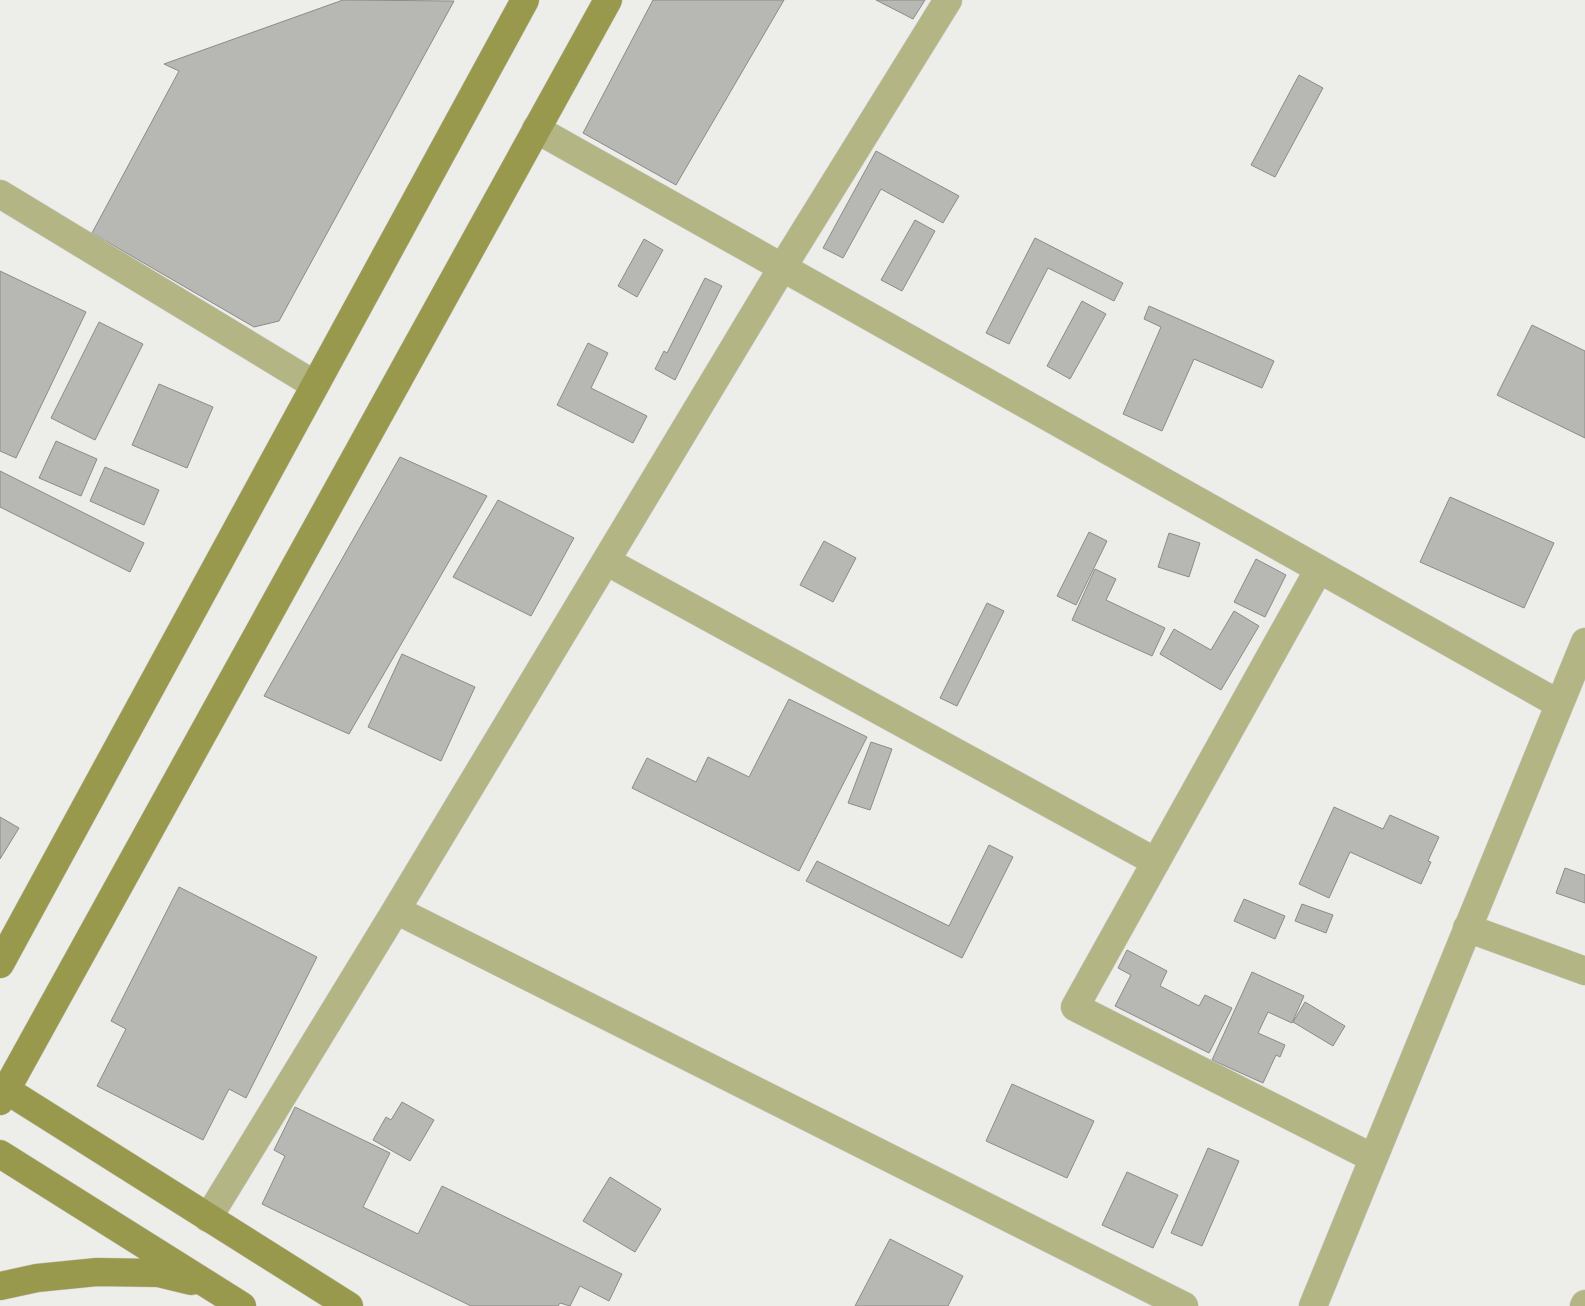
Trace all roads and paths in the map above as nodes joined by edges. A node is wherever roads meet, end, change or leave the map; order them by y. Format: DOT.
graph roads {
  1 [pos="526,0"];
  2 [pos="608,0"];
  3 [pos="948,0"];
  4 [pos="536,130"];
  5 [pos="0,194"];
  6 [pos="782,268"];
  7 [pos="315,385"];
  8 [pos="606,561"];
  9 [pos="1319,569"];
  10 [pos="1585,642"];
  11 [pos="1560,704"];
  12 [pos="1156,862"];
  13 [pos="396,910"];
  14 [pos="1467,928"];
  15 [pos="0,964"];
  16 [pos="1585,971"];
  17 [pos="2,1092"];
  18 [pos="0,1154"];
  19 [pos="1374,1158"];
  20 [pos="208,1218"];
  21 [pos="0,1286"];
  22 [pos="210,1286"];
  23 [pos="242,1306"];
  24 [pos="349,1306"];
  25 [pos="1184,1306"];
  26 [pos="1313,1306"];
  1 -- 7 [label="main road"];
  2 -- 4 [label="main road"];
  3 -- 6 [label="street"];
  4 -- 6 [label="street"];
  4 -- 17 [label="main road"];
  5 -- 7 [label="street"];
  6 -- 8 [label="street"];
  6 -- 9 [label="street"];
  7 -- 15 [label="main road"];
  8 -- 12 [label="street"];
  8 -- 13 [label="street"];
  9 -- 11 [label="street"];
  9 -- 12 [label="street"];
  10 -- 11 [label="street"];
  11 -- 14 [label="street"];
  12 -- 19 [label="street"];
  13 -- 20 [label="street"];
  13 -- 25 [label="street"];
  14 -- 16 [label="street"];
  14 -- 19 [label="street"];
  17 -- 20 [label="main road"];
  18 -- 22 [label="main road"];
  19 -- 26 [label="street"];
  20 -- 24 [label="main road"];
  21 -- 22 [label="main road"];
  22 -- 23 [label="main road"];
}
